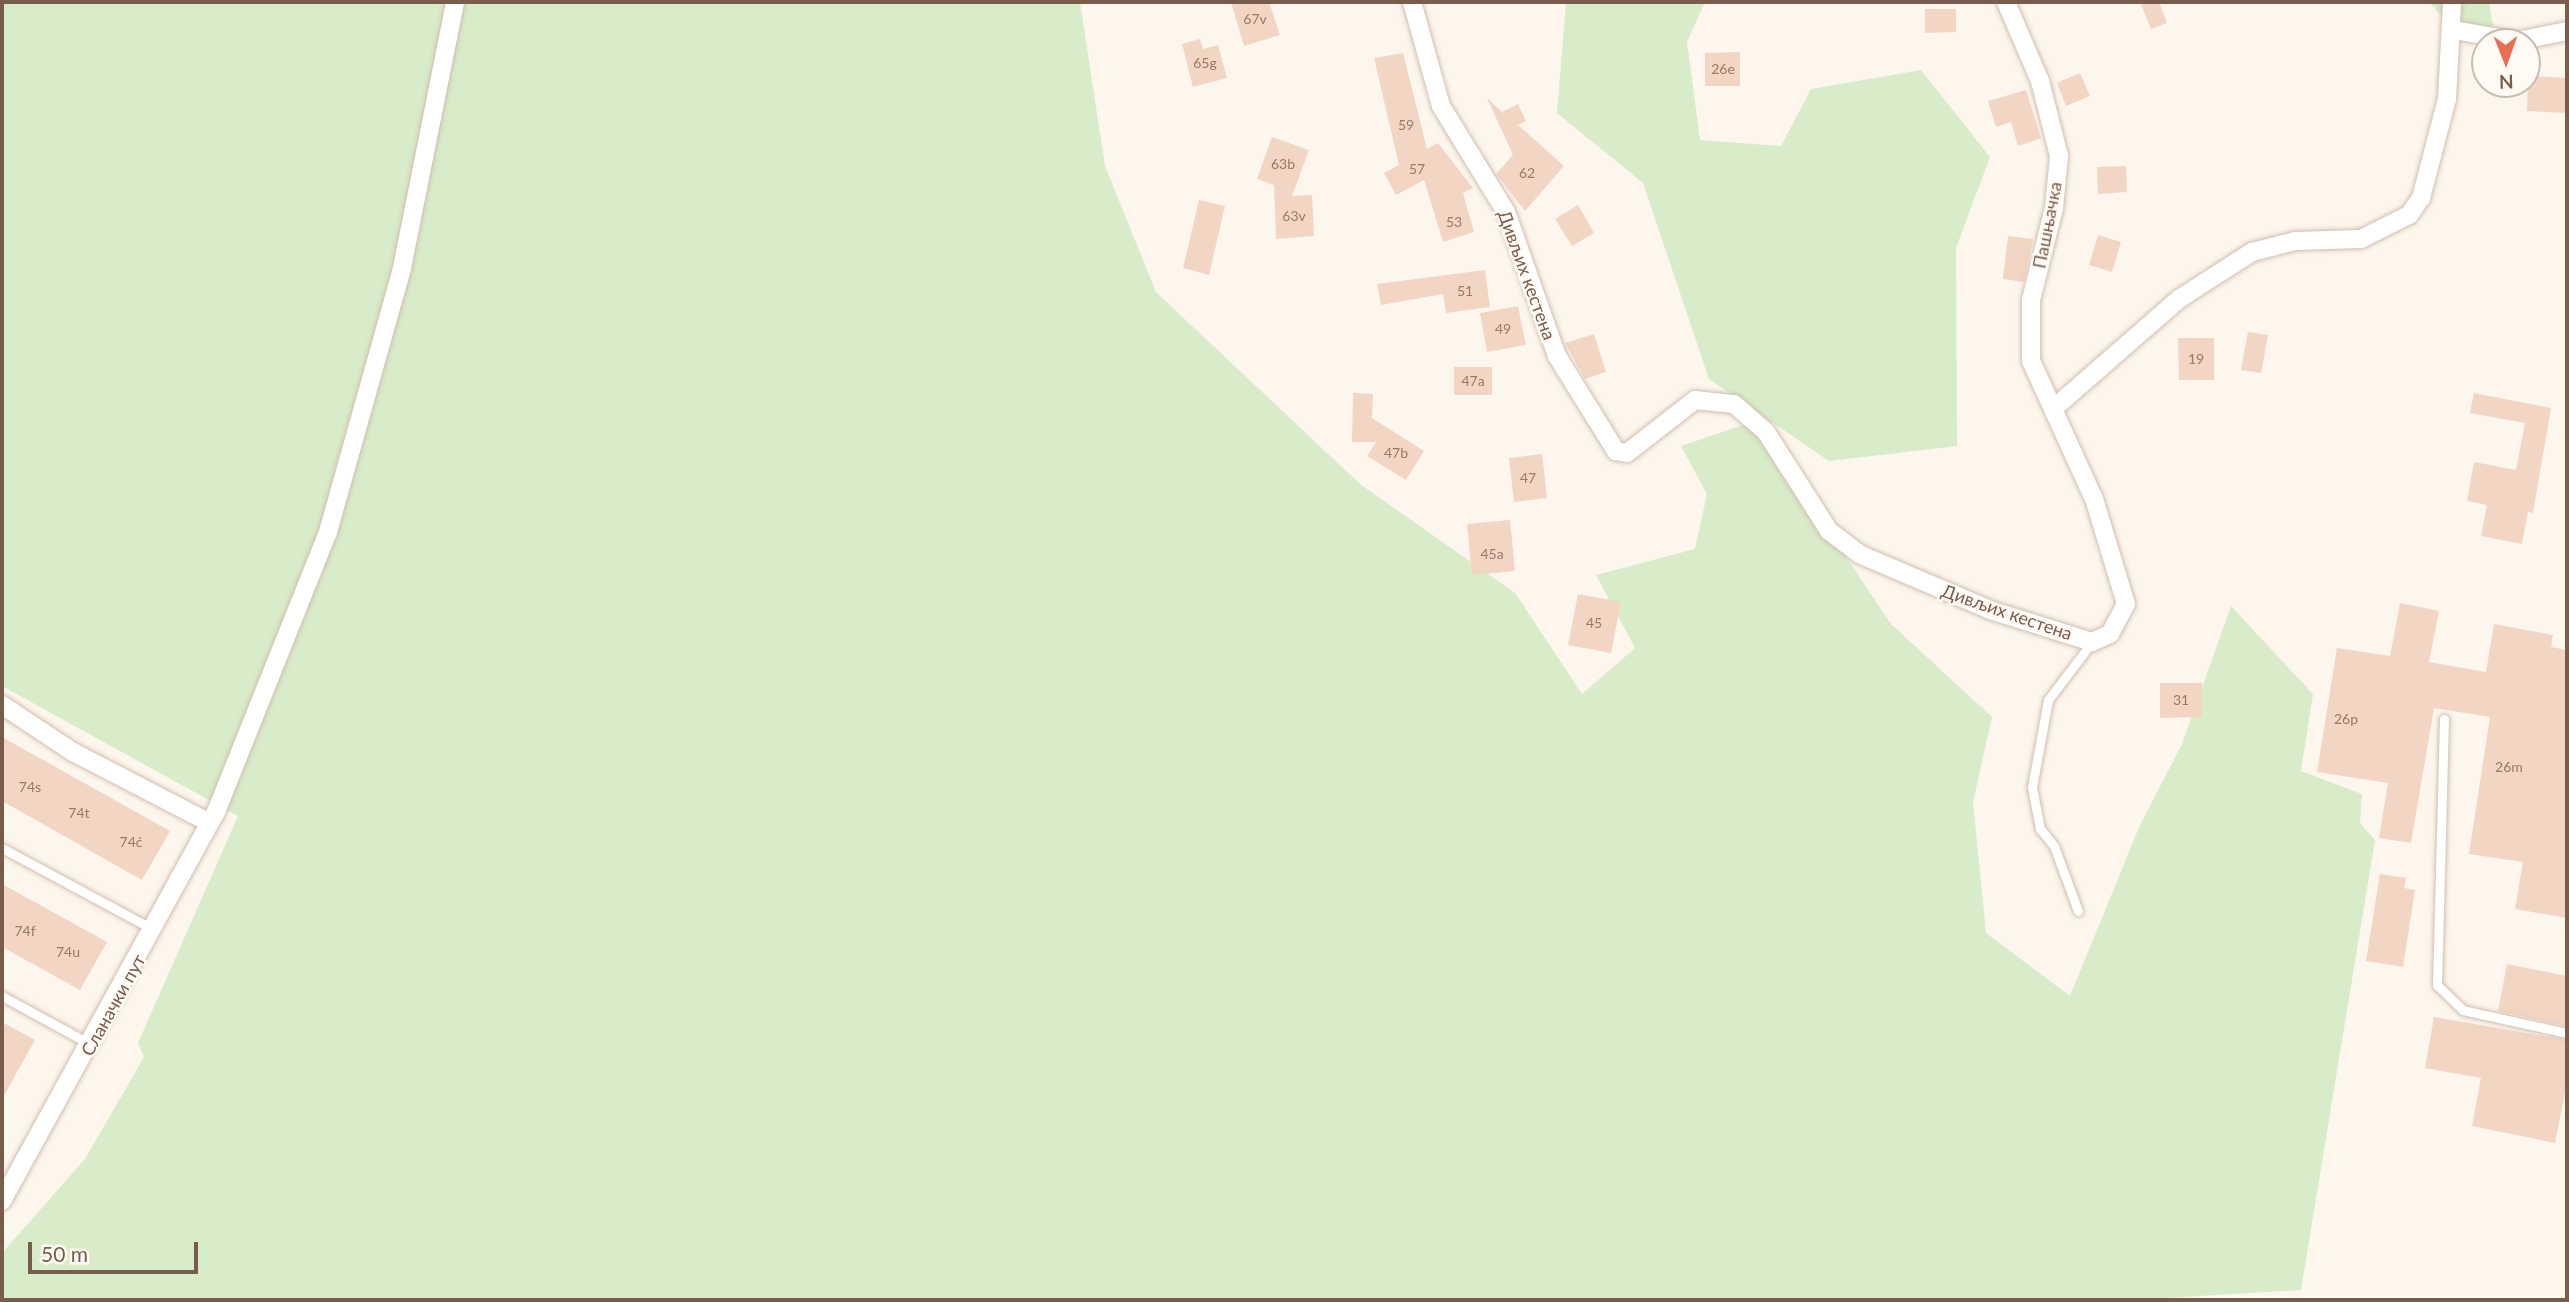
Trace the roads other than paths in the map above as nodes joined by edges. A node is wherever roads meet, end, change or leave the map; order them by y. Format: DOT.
graph roads {
  1 [pos="455,2"];
  2 [pos="1412,2"];
  3 [pos="2007,2"];
  4 [pos="2452,2"];
  5 [pos="2454,30"];
  6 [pos="2567,31"];
  7 [pos="2054,408"];
  8 [pos="2092,642"];
  9 [pos="2,705"];
  10 [pos="2444,719"];
  11 [pos="213,817"];
  12 [pos="2,848"];
  13 [pos="2078,911"];
  14 [pos="154,931"];
  15 [pos="2,996"];
  16 [pos="2567,1033"];
  17 [pos="92,1045"];
  18 [pos="7,1182"];
  19 [pos="2,1201"];
  1 -- 11 [label="street, Сланачки пут"];
  2 -- 8 [label="street, Дивљих кестена"];
  3 -- 7 [label="street, Пашњачка"];
  4 -- 5 [label="street"];
  5 -- 6 [label="street"];
  5 -- 7 [label="street"];
  7 -- 8 [label="street, Дивљих кестена"];
  8 -- 13 [label="lane"];
  9 -- 11 [label="street"];
  10 -- 16 [label="lane"];
  11 -- 14 [label="street, Сланачки пут"];
  12 -- 14 [label="lane"];
  14 -- 17 [label="street, Сланачки пут"];
  15 -- 17 [label="lane"];
  17 -- 18 [label="street, Сланачки пут"];
  18 -- 19 [label="street, Сланачки пут"];
}
